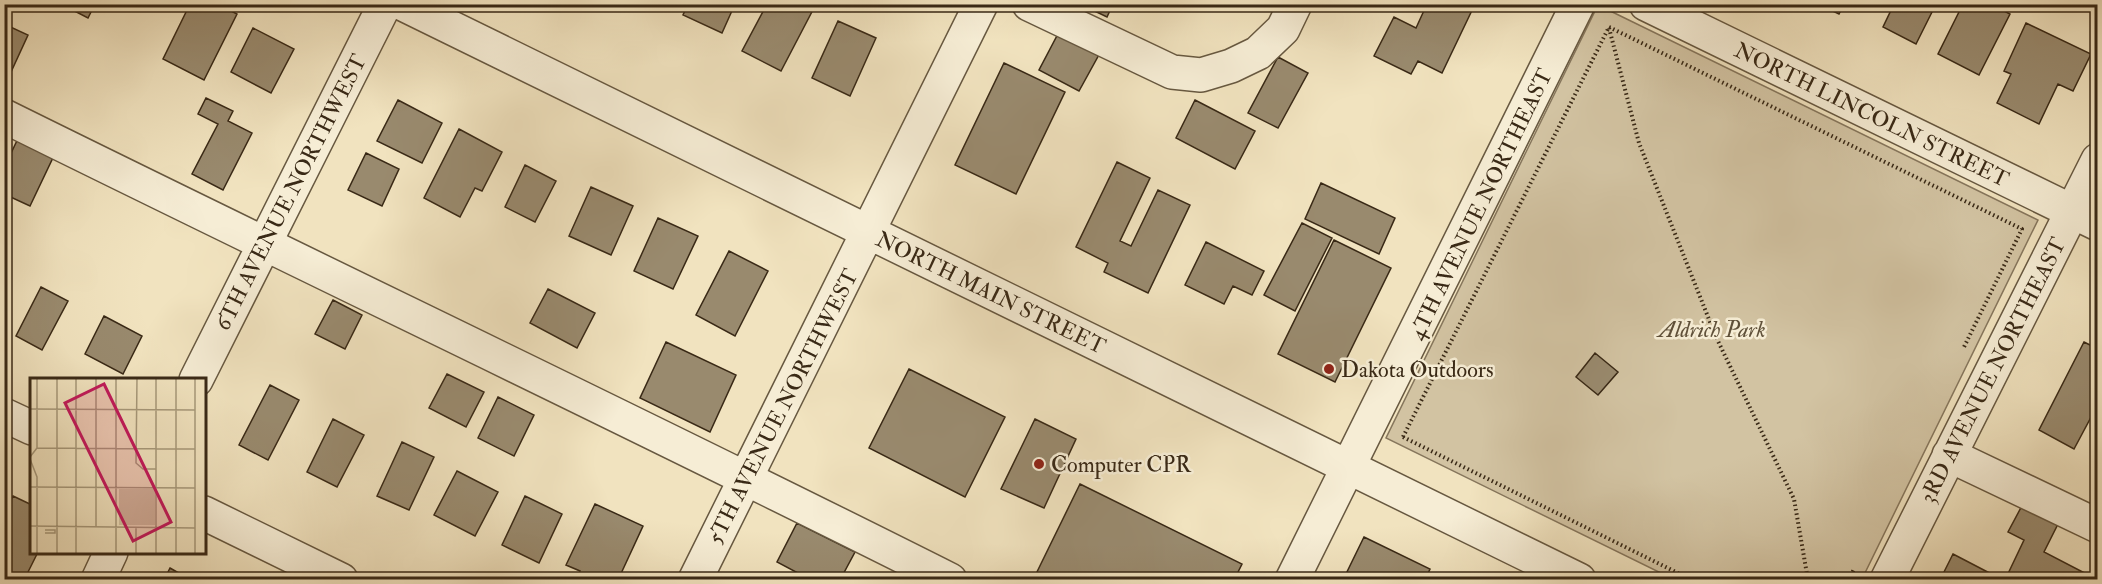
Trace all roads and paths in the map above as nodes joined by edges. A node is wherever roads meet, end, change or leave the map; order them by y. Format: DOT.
graph roads {
  1 [pos="385,4"];
  2 [pos="403,4"];
  3 [pos="981,4"];
  4 [pos="1029,4"];
  5 [pos="1295,4"];
  6 [pos="1578,4"];
  7 [pos="1646,4"];
  8 [pos="1609,27"];
  9 [pos="4,116"];
  10 [pos="2097,160"];
  11 [pos="2085,218"];
  12 [pos="2022,229"];
  13 [pos="869,232"];
  14 [pos="263,245"];
  15 [pos="197,378"];
  16 [pos="4,415"];
  17 [pos="1372,422"];
  18 [pos="30,427"];
  19 [pos="1403,437"];
  20 [pos="1949,455"];
  21 [pos="1350,467"];
  22 [pos="746,477"];
  23 [pos="206,514"];
  24 [pos="2097,526"];
  25 [pos="110,554"];
  26 [pos="98,579"];
  27 [pos="341,579"];
  28 [pos="695,579"];
  29 [pos="950,579"];
  30 [pos="1292,579"];
  31 [pos="1579,579"];
  32 [pos="1692,579"];
  33 [pos="1808,579"];
  34 [pos="1887,579"];
  1 -- 14 [label="street, 6TH AVENUE NORTHWEST"];
  2 -- 13 [label="street, NORTH MAIN STREET"];
  3 -- 13 [label="street, 5TH AVENUE NORTHWEST"];
  4 -- 5 [label="street"];
  6 -- 17 [label="street, 4TH AVENUE NORTHEAST"];
  7 -- 11 [label="street, NORTH LINCOLN STREET"];
  8 -- 12 [label="path"];
  8 -- 19 [label="path"];
  8 -- 33 [label="path"];
  9 -- 14 [label="street"];
  10 -- 11 [label="street, 3RD AVENUE NORTHEAST"];
  11 -- 20 [label="street, 3RD AVENUE NORTHEAST"];
  13 -- 21 [label="street, NORTH MAIN STREET"];
  13 -- 22 [label="street, 5TH AVENUE NORTHWEST"];
  14 -- 15 [label="street, 6TH AVENUE NORTHWEST"];
  14 -- 22 [label="street"];
  16 -- 18 [label="street"];
  17 -- 19 [label="path"];
  17 -- 21 [label="street, 4TH AVENUE NORTHEAST"];
  19 -- 32 [label="path"];
  20 -- 24 [label="street"];
  20 -- 34 [label="street, 3RD AVENUE NORTHEAST"];
  21 -- 30 [label="street, 4TH AVENUE NORTHEAST"];
  21 -- 31 [label="street, NORTH MAIN STREET"];
  22 -- 28 [label="street, 5TH AVENUE NORTHWEST"];
  22 -- 29 [label="street"];
  23 -- 27 [label="street"];
  25 -- 26 [label="street"];
}
